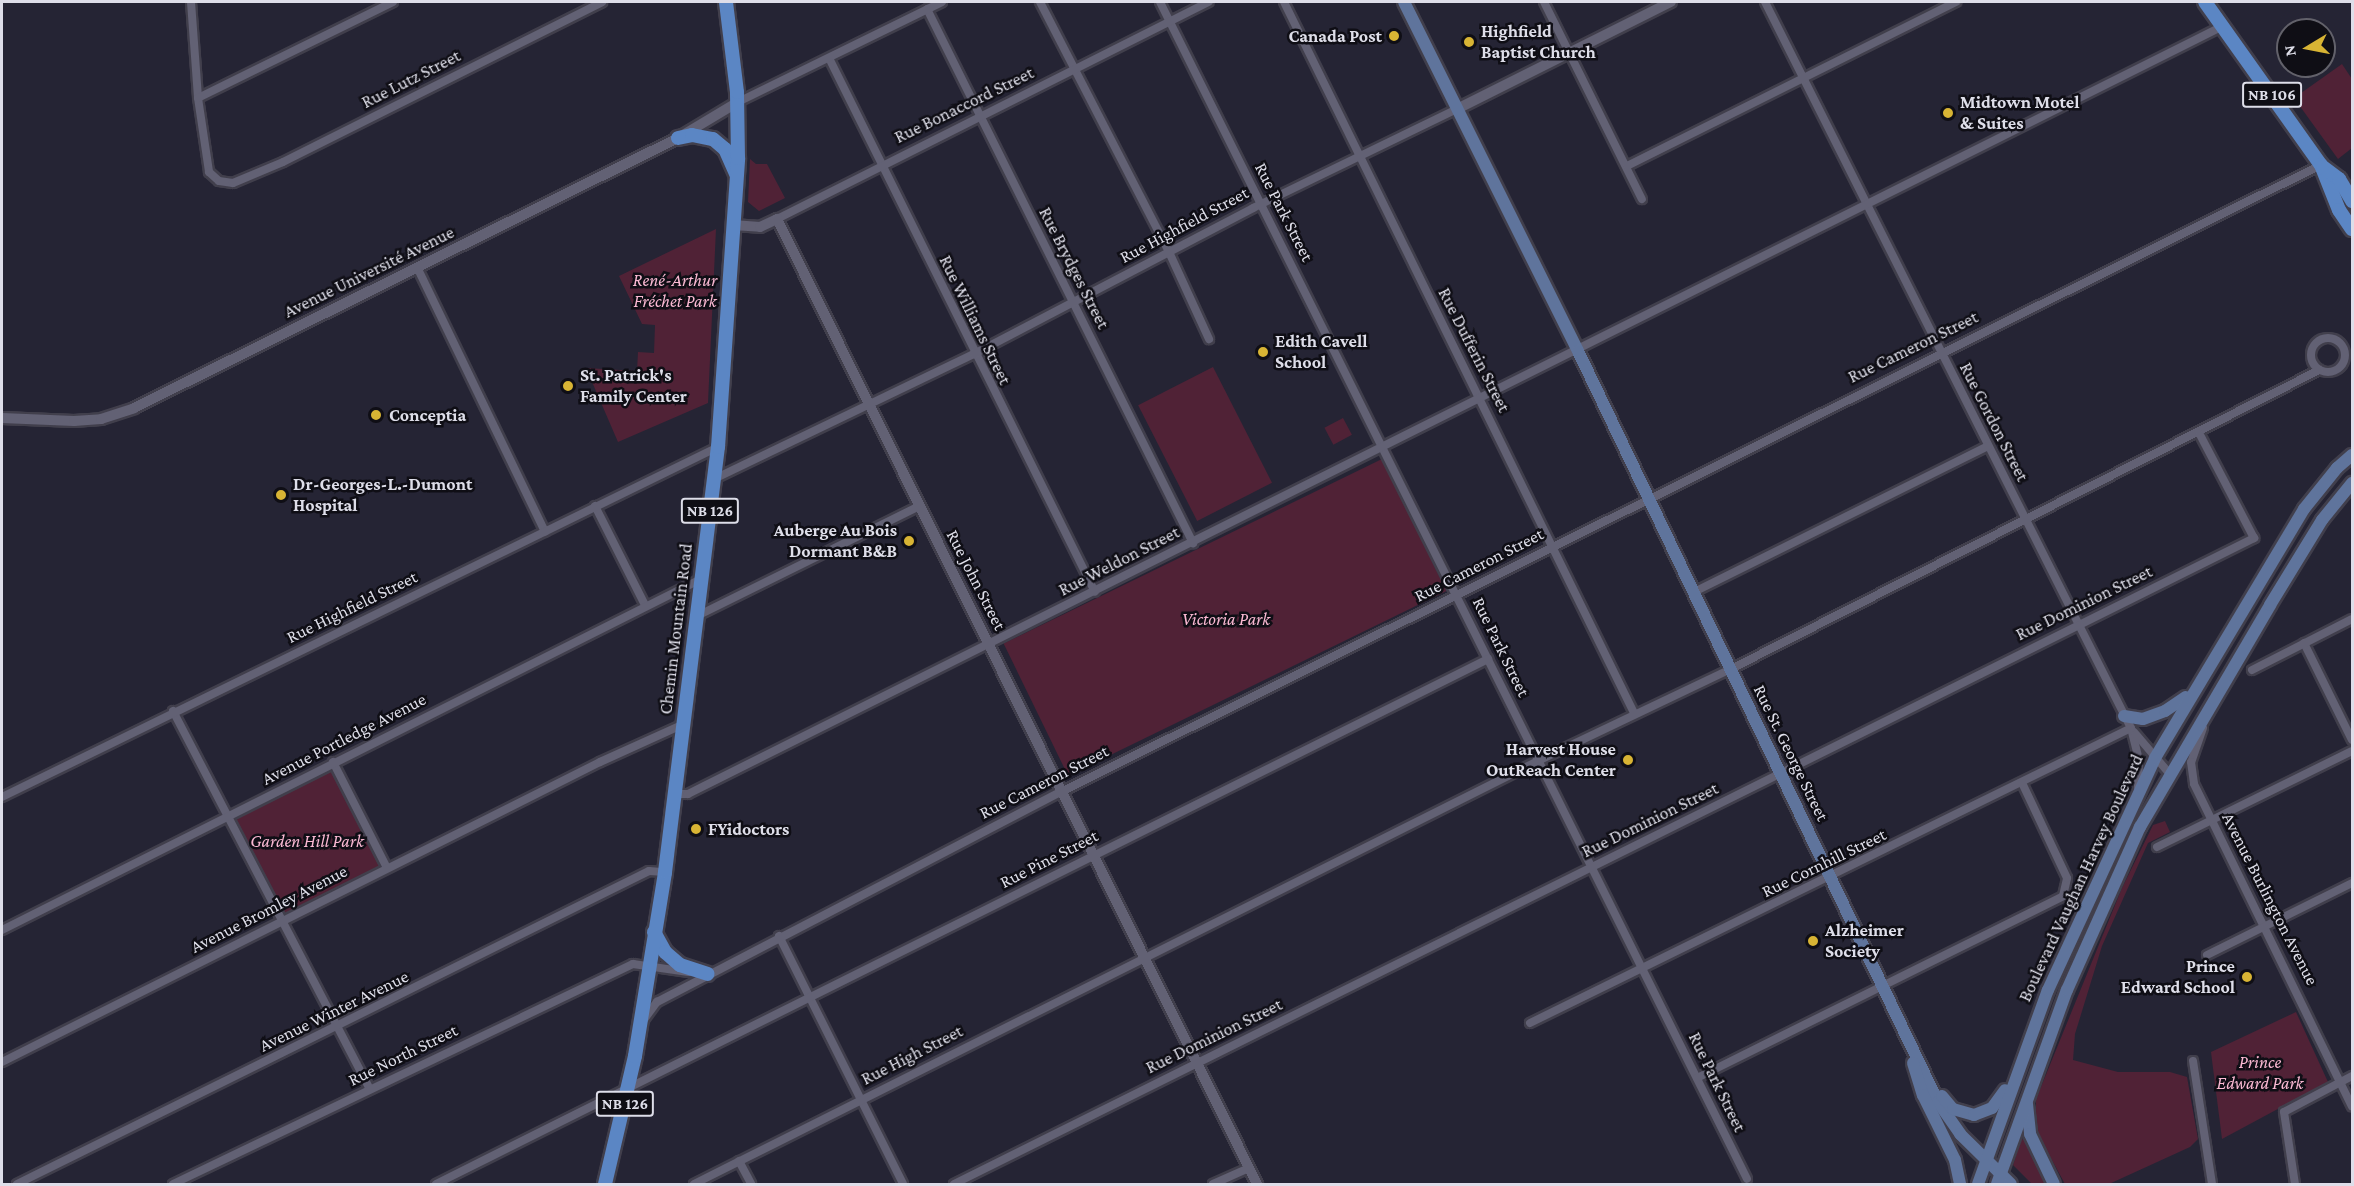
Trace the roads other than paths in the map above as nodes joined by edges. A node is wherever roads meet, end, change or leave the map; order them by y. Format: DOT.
graph roads {
  1 [pos="191,2"];
  2 [pos="393,2"];
  3 [pos="602,2"];
  4 [pos="726,2"];
  5 [pos="942,2"];
  6 [pos="1040,2"];
  7 [pos="1160,2"];
  8 [pos="1208,2"];
  9 [pos="1284,2"];
  10 [pos="1404,2"];
  11 [pos="1544,2"];
  12 [pos="1671,2"];
  13 [pos="1765,2"];
  14 [pos="1956,2"];
  15 [pos="2205,2"];
  16 [pos="927,9"];
  17 [pos="1170,21"];
  18 [pos="2223,26"];
  19 [pos="1572,52"];
  20 [pos="830,60"];
  21 [pos="1075,68"];
  22 [pos="1803,76"];
  23 [pos="198,98"];
  24 [pos="738,102"];
  25 [pos="1459,108"];
  26 [pos="979,116"];
  27 [pos="678,138"];
  28 [pos="1360,156"];
  29 [pos="2321,165"];
  30 [pos="880,166"];
  31 [pos="1627,166"];
  32 [pos="737,176"];
  33 [pos="1642,199"];
  34 [pos="2352,201"];
  35 [pos="1261,204"];
  36 [pos="1865,205"];
  37 [pos="777,219"];
  38 [pos="733,225"];
  39 [pos="2352,229"];
  40 [pos="1169,252"];
  41 [pos="417,267"];
  42 [pos="1073,302"];
  43 [pos="1209,339"];
  44 [pos="1578,351"];
  45 [pos="1939,352"];
  46 [pos="974,354"];
  47 [pos="2319,370"];
  48 [pos="1480,399"];
  49 [pos="870,401"];
  50 [pos="2,418"];
  51 [pos="2199,433"];
  52 [pos="718,447"];
  53 [pos="1384,447"];
  54 [pos="1988,447"];
  55 [pos="2352,455"];
  56 [pos="714,479"];
  57 [pos="2352,483"];
  58 [pos="1648,500"];
  59 [pos="595,506"];
  60 [pos="920,506"];
  61 [pos="2025,520"];
  62 [pos="545,532"];
  63 [pos="1192,543"];
  64 [pos="1552,546"];
  65 [pos="701,579"];
  66 [pos="1095,592"];
  67 [pos="1694,592"];
  68 [pos="1458,595"];
  69 [pos="645,605"];
  70 [pos="697,616"];
  71 [pos="2352,619"];
  72 [pos="2078,624"];
  73 [pos="2304,643"];
  74 [pos="990,644"];
  75 [pos="1488,659"];
  76 [pos="1731,669"];
  77 [pos="2252,670"];
  78 [pos="2192,693"];
  79 [pos="2212,702"];
  80 [pos="173,711"];
  81 [pos="1634,713"];
  82 [pos="2124,716"];
  83 [pos="682,724"];
  84 [pos="2131,728"];
  85 [pos="2352,740"];
  86 [pos="2352,751"];
  87 [pos="2155,758"];
  88 [pos="1540,760"];
  89 [pos="333,762"];
  90 [pos="2169,773"];
  91 [pos="1782,774"];
  92 [pos="2022,783"];
  93 [pos="1063,791"];
  94 [pos="674,794"];
  95 [pos="2136,796"];
  96 [pos="2,797"];
  97 [pos="228,817"];
  98 [pos="2212,820"];
  99 [pos="2157,847"];
  100 [pos="1093,855"];
  101 [pos="1592,866"];
  102 [pos="387,868"];
  103 [pos="665,872"];
  104 [pos="1831,879"];
  105 [pos="2352,883"];
  106 [pos="281,921"];
  107 [pos="2267,926"];
  108 [pos="2,930"];
  109 [pos="654,932"];
  110 [pos="779,936"];
  111 [pos="2207,955"];
  112 [pos="1146,957"];
  113 [pos="649,968"];
  114 [pos="1643,969"];
  115 [pos="708,975"];
  116 [pos="1881,984"];
  117 [pos="810,1000"];
  118 [pos="641,1023"];
  119 [pos="1530,1023"];
  120 [pos="338,1027"];
  121 [pos="1906,1039"];
  122 [pos="2024,1051"];
  123 [pos="2193,1060"];
  124 [pos="2,1062"];
  125 [pos="1197,1062"];
  126 [pos="2352,1076"];
  127 [pos="1697,1078"];
  128 [pos="2340,1082"];
  129 [pos="370,1089"];
  130 [pos="628,1092"];
  131 [pos="2027,1095"];
  132 [pos="861,1100"];
  133 [pos="2352,1106"];
  134 [pos="1986,1160"];
  135 [pos="739,1161"];
  136 [pos="1248,1168"];
  137 [pos="1747,1179"];
  138 [pos="1999,1179"];
  139 [pos="17,1185"];
  140 [pos="173,1185"];
  141 [pos="436,1185"];
  142 [pos="605,1185"];
  143 [pos="694,1185"];
  144 [pos="751,1185"];
  145 [pos="903,1185"];
  146 [pos="954,1185"];
  147 [pos="1214,1185"];
  148 [pos="1257,1185"];
  149 [pos="1960,1185"];
  150 [pos="1978,1185"];
  151 [pos="2011,1185"];
  152 [pos="2054,1185"];
  153 [pos="2212,1185"];
  154 [pos="2295,1185"];
  1 -- 23 [label="street"];
  2 -- 23 [label="street"];
  3 -- 23 [label="street, Rue Lutz Street"];
  4 -- 24 [label="main road, Chemin Mountain Road / NB 126"];
  5 -- 16 [label="street"];
  6 -- 21 [label="street"];
  7 -- 17 [label="street, Rue Park Street"];
  8 -- 17 [label="street, Rue Bonaccord Street"];
  9 -- 28 [label="street, Rue Dufferin Street"];
  10 -- 25 [label="main road, Rue St. George Street"];
  11 -- 19 [label="street"];
  12 -- 19 [label="street, Rue Highfield Street"];
  13 -- 22 [label="street, Rue Gordon Street"];
  14 -- 22 [label="street"];
  15 -- 18 [label="main road, NB 106"];
  16 -- 20 [label="street"];
  16 -- 26 [label="street, Rue Brydges Street"];
  17 -- 21 [label="street, Rue Bonaccord Street"];
  17 -- 35 [label="street, Rue Park Street"];
  18 -- 29 [label="main road, NB 106"];
  18 -- 36 [label="street, Rue Weldon Street"];
  19 -- 25 [label="street, Rue Highfield Street"];
  19 -- 31 [label="street"];
  20 -- 24 [label="street"];
  20 -- 30 [label="street, Rue Williams Street"];
  21 -- 26 [label="street, Rue Bonaccord Street"];
  21 -- 40 [label="street"];
  22 -- 31 [label="street"];
  22 -- 36 [label="street, Rue Gordon Street"];
  24 -- 27 [label="street, Avenue Université Avenue"];
  24 -- 32 [label="main road, Chemin Mountain Road / NB 126"];
  25 -- 28 [label="street, Rue Highfield Street"];
  25 -- 44 [label="main road, Rue St. George Street"];
  26 -- 30 [label="street, Rue Bonaccord Street"];
  26 -- 42 [label="street, Rue Brydges Street"];
  27 -- 32 [label="main road"];
  27 -- 41 [label="street, Avenue Université Avenue"];
  28 -- 35 [label="street, Rue Highfield Street"];
  28 -- 48 [label="street, Rue Dufferin Street"];
  29 -- 34 [label="main road, NB 106"];
  29 -- 39 [label="main road, NB 106"];
  29 -- 45 [label="street, Rue Cameron Street"];
  30 -- 37 [label="street, Rue Bonaccord Street"];
  30 -- 46 [label="street, Rue Williams Street"];
  31 -- 33 [label="street"];
  32 -- 38 [label="main road, Chemin Mountain Road / NB 126"];
  35 -- 40 [label="street, Rue Highfield Street"];
  35 -- 53 [label="street, Rue Park Street"];
  36 -- 44 [label="street, Rue Weldon Street"];
  36 -- 45 [label="street, Rue Gordon Street"];
  37 -- 38 [label="street, Rue Bonaccord Street"];
  37 -- 49 [label="street, Rue John Street"];
  38 -- 52 [label="main road, Chemin Mountain Road / NB 126"];
  40 -- 42 [label="street, Rue Highfield Street"];
  40 -- 43 [label="street"];
  41 -- 50 [label="street, Avenue Université Avenue"];
  41 -- 62 [label="street"];
  42 -- 46 [label="street, Rue Highfield Street"];
  42 -- 63 [label="street, Rue Brydges Street"];
  44 -- 48 [label="street, Rue Weldon Street"];
  44 -- 58 [label="main road, Rue St. George Street"];
  45 -- 54 [label="street, Rue Gordon Street"];
  45 -- 58 [label="street, Rue Cameron Street"];
  46 -- 49 [label="street, Rue Highfield Street"];
  46 -- 66 [label="street, Rue Williams Street"];
  47 -- 47 [label="street"];
  47 -- 51 [label="street, Rue High Street"];
  48 -- 53 [label="street, Rue Weldon Street"];
  48 -- 64 [label="street, Rue Dufferin Street"];
  49 -- 56 [label="street, Rue Highfield Street"];
  49 -- 60 [label="street, Rue John Street"];
  51 -- 61 [label="street, Rue High Street"];
  51 -- 72 [label="street, Rue Dominion Street"];
  52 -- 56 [label="main road, Chemin Mountain Road / NB 126"];
  52 -- 59 [label="street, Rue Highfield Street"];
  53 -- 63 [label="street, Rue Weldon Street"];
  53 -- 68 [label="street, Rue Park Street"];
  54 -- 61 [label="street, Rue Gordon Street"];
  54 -- 67 [label="street"];
  55 -- 78 [label="main road, Boulevard Vaughan Harvey Boulevard"];
  56 -- 65 [label="main road, Chemin Mountain Road / NB 126"];
  57 -- 79 [label="main road, Boulevard Vaughan Harvey Boulevard"];
  58 -- 64 [label="street, Rue Cameron Street"];
  58 -- 67 [label="main road, Rue St. George Street"];
  59 -- 62 [label="street, Rue Highfield Street"];
  59 -- 69 [label="street"];
  60 -- 70 [label="street"];
  60 -- 74 [label="street, Rue John Street"];
  61 -- 72 [label="street, Rue Gordon Street"];
  61 -- 76 [label="street, Rue High Street"];
  62 -- 80 [label="street, Rue Highfield Street"];
  63 -- 66 [label="street, Rue Weldon Street"];
  64 -- 68 [label="street, Rue Cameron Street"];
  64 -- 81 [label="street, Rue Dufferin Street"];
  65 -- 69 [label="street, Avenue Portledge Avenue"];
  65 -- 70 [label="main road, Chemin Mountain Road / NB 126"];
  66 -- 74 [label="street, Rue Weldon Street"];
  67 -- 76 [label="main road, Rue St. George Street"];
  68 -- 75 [label="street, Rue Park Street"];
  68 -- 93 [label="street, Rue Cameron Street"];
  69 -- 89 [label="street, Avenue Portledge Avenue"];
  70 -- 83 [label="main road, Chemin Mountain Road / NB 126"];
  71 -- 73 [label="street"];
  72 -- 82 [label="street, Rue Gordon Street"];
  72 -- 91 [label="street, Rue Dominion Street"];
  73 -- 77 [label="street"];
  73 -- 85 [label="street"];
  74 -- 93 [label="street, Rue John Street"];
  74 -- 94 [label="street, Rue Weldon Street"];
  75 -- 88 [label="street, Rue Park Street"];
  75 -- 100 [label="street, Rue Pine Street"];
  76 -- 81 [label="street, Rue High Street"];
  76 -- 91 [label="main road, Rue St. George Street"];
  78 -- 82 [label="main road"];
  78 -- 87 [label="main road, Boulevard Vaughan Harvey Boulevard"];
  79 -- 90 [label="main road, Boulevard Vaughan Harvey Boulevard"];
  79 -- 98 [label="street, Avenue Burlington Avenue"];
  80 -- 96 [label="street, Rue Highfield Street"];
  80 -- 97 [label="street"];
  81 -- 88 [label="street, Rue High Street"];
  82 -- 84 [label="street, Rue Gordon Street"];
  83 -- 94 [label="main road, Chemin Mountain Road / NB 126"];
  83 -- 102 [label="street, Avenue Bromley Avenue"];
  84 -- 87 [label="street, Rue Gordon Street"];
  84 -- 92 [label="street, Rue Cornhill Street"];
  84 -- 95 [label="street, Rue Gordon Street"];
  86 -- 98 [label="street"];
  87 -- 90 [label="street, Rue Gordon Street"];
  87 -- 95 [label="main road, Boulevard Vaughan Harvey Boulevard"];
  88 -- 101 [label="street, Rue Park Street"];
  88 -- 112 [label="street, Rue High Street"];
  89 -- 97 [label="street, Avenue Portledge Avenue"];
  89 -- 102 [label="street"];
  90 -- 131 [label="main road, Boulevard Vaughan Harvey Boulevard"];
  91 -- 101 [label="street, Rue Dominion Street"];
  91 -- 104 [label="main road, Rue St. George Street"];
  92 -- 104 [label="street, Rue Cornhill Street"];
  92 -- 116 [label="street"];
  93 -- 100 [label="street, Rue John Street"];
  93 -- 110 [label="street, Rue Cameron Street"];
  94 -- 103 [label="main road, Chemin Mountain Road / NB 126"];
  95 -- 122 [label="main road, Boulevard Vaughan Harvey Boulevard"];
  97 -- 106 [label="street"];
  97 -- 108 [label="street, Avenue Portledge Avenue"];
  98 -- 99 [label="street"];
  98 -- 107 [label="street, Avenue Burlington Avenue"];
  100 -- 112 [label="street, Rue John Street"];
  100 -- 117 [label="street, Rue Pine Street"];
  101 -- 114 [label="street, Rue Park Street"];
  101 -- 125 [label="street, Rue Dominion Street"];
  102 -- 106 [label="street, Avenue Bromley Avenue"];
  103 -- 109 [label="main road, Chemin Mountain Road / NB 126"];
  103 -- 120 [label="street, Avenue Winter Avenue"];
  104 -- 114 [label="street, Rue Cornhill Street"];
  104 -- 116 [label="main road, Rue St. George Street"];
  105 -- 107 [label="street"];
  106 -- 120 [label="street"];
  106 -- 124 [label="street, Avenue Bromley Avenue"];
  107 -- 111 [label="street"];
  107 -- 128 [label="street, Avenue Burlington Avenue"];
  109 -- 113 [label="main road, Chemin Mountain Road / NB 126"];
  109 -- 115 [label="main road"];
  110 -- 115 [label="street, Rue Cameron Street"];
  110 -- 117 [label="street"];
  112 -- 125 [label="street, Rue John Street"];
  112 -- 132 [label="street, Rue High Street"];
  113 -- 115 [label="street"];
  113 -- 118 [label="main road, Chemin Mountain Road / NB 126"];
  113 -- 129 [label="street, Rue North Street"];
  114 -- 119 [label="street, Rue Cornhill Street"];
  114 -- 127 [label="street, Rue Park Street"];
  115 -- 118 [label="street, Rue Cameron Street"];
  116 -- 121 [label="main road, Rue St. George Street"];
  116 -- 127 [label="street"];
  117 -- 130 [label="street, Rue Pine Street"];
  117 -- 132 [label="street"];
  118 -- 130 [label="main road, Chemin Mountain Road / NB 126"];
  120 -- 129 [label="street"];
  120 -- 139 [label="street, Avenue Winter Avenue"];
  121 -- 122 [label="main road"];
  121 -- 134 [label="main road, Rue St. George Street"];
  121 -- 149 [label="main road"];
  122 -- 134 [label="main road, Boulevard Vaughan Harvey Boulevard"];
  123 -- 153 [label="street"];
  125 -- 136 [label="street, Rue John Street"];
  125 -- 146 [label="street, Rue Dominion Street"];
  126 -- 128 [label="street"];
  127 -- 137 [label="street, Rue Park Street"];
  128 -- 133 [label="street, Avenue Burlington Avenue"];
  128 -- 154 [label="street"];
  129 -- 140 [label="street, Rue North Street"];
  130 -- 141 [label="street, Rue Pine Street"];
  130 -- 142 [label="main road, Chemin Mountain Road / NB 126"];
  131 -- 138 [label="main road, Boulevard Vaughan Harvey Boulevard"];
  131 -- 152 [label="main road"];
  132 -- 135 [label="street, Rue High Street"];
  132 -- 145 [label="street"];
  134 -- 138 [label="main road, Rue St. George Street"];
  134 -- 150 [label="main road, Boulevard Vaughan Harvey Boulevard"];
  135 -- 143 [label="street, Rue High Street"];
  135 -- 144 [label="street"];
  136 -- 147 [label="street"];
  136 -- 148 [label="street, Rue John Street"];
  138 -- 151 [label="main road, Rue St. George Street"];
}
